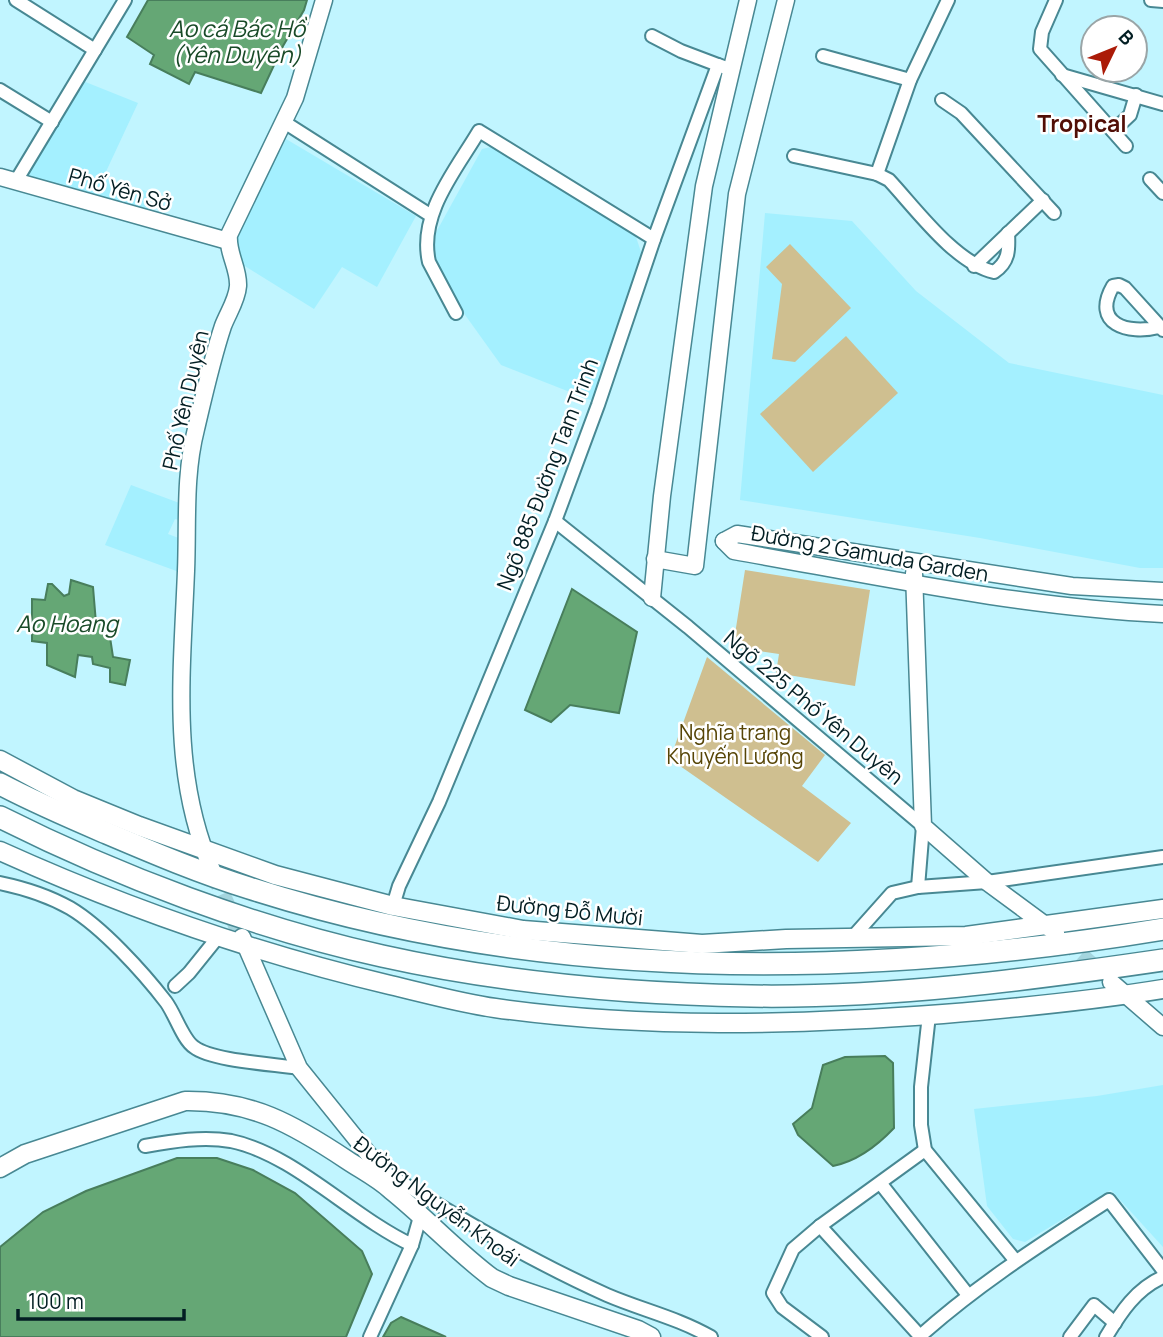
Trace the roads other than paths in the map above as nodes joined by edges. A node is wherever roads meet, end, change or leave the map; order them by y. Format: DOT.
graph roads {
  1 [pos="16,0"];
  2 [pos="125,0"];
  3 [pos="324,0"];
  4 [pos="748,0"];
  5 [pos="786,0"];
  6 [pos="948,0"];
  7 [pos="1056,0"];
  8 [pos="1151,0"];
  9 [pos="1163,1"];
  10 [pos="652,36"];
  11 [pos="95,50"];
  12 [pos="823,56"];
  13 [pos="725,67"];
  14 [pos="1062,75"];
  15 [pos="909,80"];
  16 [pos="0,90"];
  17 [pos="1136,94"];
  18 [pos="942,100"];
  19 [pos="1163,104"];
  20 [pos="52,122"];
  21 [pos="284,122"];
  22 [pos="1113,131"];
  23 [pos="1126,146"];
  24 [pos="794,156"];
  25 [pos="877,174"];
  26 [pos="0,177"];
  27 [pos="1150,179"];
  28 [pos="16,181"];
  29 [pos="1163,193"];
  30 [pos="1042,200"];
  31 [pos="1054,213"];
  32 [pos="430,215"];
  33 [pos="1008,233"];
  34 [pos="654,239"];
  35 [pos="228,241"];
  36 [pos="974,266"];
  37 [pos="456,313"];
  38 [pos="555,521"];
  39 [pos="698,537"];
  40 [pos="724,541"];
  41 [pos="655,559"];
  42 [pos="915,562"];
  43 [pos="913,582"];
  44 [pos="1082,587"];
  45 [pos="1163,591"];
  46 [pos="652,598"];
  47 [pos="1080,608"];
  48 [pos="1163,614"];
  49 [pos="1163,620"];
  50 [pos="0,760"];
  51 [pos="0,785"];
  52 [pos="0,817"];
  53 [pos="923,826"];
  54 [pos="204,850"];
  55 [pos="0,851"];
  56 [pos="1163,857"];
  57 [pos="212,870"];
  58 [pos="987,882"];
  59 [pos="0,883"];
  60 [pos="918,887"];
  61 [pos="83,888"];
  62 [pos="393,906"];
  63 [pos="71,909"];
  64 [pos="1163,909"];
  65 [pos="1051,929"];
  66 [pos="1163,929"];
  67 [pos="218,937"];
  68 [pos="851,939"];
  69 [pos="244,942"];
  70 [pos="1163,960"];
  71 [pos="1111,982"];
  72 [pos="175,986"];
  73 [pos="1163,989"];
  74 [pos="1126,995"];
  75 [pos="929,1015"];
  76 [pos="1163,1027"];
  77 [pos="299,1068"];
  78 [pos="145,1146"];
  79 [pos="925,1150"];
  80 [pos="0,1168"];
  81 [pos="382,1171"];
  82 [pos="881,1184"];
  83 [pos="391,1189"];
  84 [pos="421,1217"];
  85 [pos="821,1226"];
  86 [pos="412,1245"];
  87 [pos="1015,1260"];
  88 [pos="1163,1270"];
  89 [pos="968,1295"];
  90 [pos="1115,1323"];
  91 [pos="920,1336"];
  92 [pos="370,1337"];
  93 [pos="651,1337"];
  94 [pos="711,1337"];
  95 [pos="822,1337"];
  96 [pos="1070,1337"];
  97 [pos="1106,1337"];
  1 -- 11 [label="street"];
  2 -- 11 [label="street"];
  3 -- 21 [label="street"];
  4 -- 13 [label="street, Ngõ 885 Đường Tam Trinh"];
  5 -- 39 [label="street"];
  6 -- 15 [label="street"];
  7 -- 14 [label="street"];
  8 -- 9 [label="street"];
  10 -- 13 [label="street"];
  11 -- 20 [label="street"];
  12 -- 15 [label="street"];
  13 -- 34 [label="street, Ngõ 885 Đường Tam Trinh"];
  13 -- 41 [label="street, Ngõ 885 Đường Tam Trinh"];
  14 -- 17 [label="street"];
  14 -- 22 [label="street"];
  15 -- 25 [label="street"];
  16 -- 20 [label="street"];
  17 -- 19 [label="street"];
  17 -- 22 [label="street"];
  18 -- 30 [label="street"];
  20 -- 28 [label="street"];
  21 -- 32 [label="street"];
  21 -- 35 [label="street"];
  22 -- 23 [label="street"];
  24 -- 25 [label="street"];
  25 -- 36 [label="street"];
  26 -- 28 [label="street, Phố Yên Sở"];
  27 -- 29 [label="street"];
  28 -- 35 [label="street, Phố Yên Sở"];
  30 -- 31 [label="street"];
  30 -- 33 [label="street"];
  32 -- 34 [label="street"];
  32 -- 37 [label="street"];
  33 -- 36 [label="street"];
  33 -- 36 [label="street"];
  34 -- 38 [label="street, Ngõ 885 Đường Tam Trinh"];
  35 -- 54 [label="street, Phố Yên Duyên"];
  38 -- 46 [label="street, Ngõ 225 Phố Yên Duyên"];
  38 -- 62 [label="street, Ngõ 885 Đường Tam Trinh"];
  39 -- 40 [label="street"];
  39 -- 41 [label="street"];
  40 -- 42 [label="street, Đường 2 Gamuda Garden"];
  40 -- 43 [label="street, Đường 2 Gamuda Garden"];
  41 -- 46 [label="street, Ngõ 885 Đường Tam Trinh"];
  42 -- 43 [label="street"];
  42 -- 44 [label="street, Đường 2 Gamuda Garden"];
  43 -- 47 [label="street, Đường 2 Gamuda Garden"];
  43 -- 53 [label="street"];
  44 -- 45 [label="street, Đường 2 Gamuda Garden"];
  44 -- 47 [label="street"];
  46 -- 53 [label="street, Ngõ 225 Phố Yên Duyên"];
  47 -- 48 [label="street, Đường 2 Gamuda Garden"];
  48 -- 49 [label="street"];
  50 -- 54 [label="main road, Đường Đỗ Mười"];
  51 -- 66 [label="highway"];
  52 -- 70 [label="highway"];
  53 -- 58 [label="street, Ngõ 225 Phố Yên Duyên"];
  53 -- 60 [label="street"];
  54 -- 57 [label="street, Phố Yên Duyên"];
  54 -- 62 [label="main road, Đường Đỗ Mười"];
  55 -- 61 [label="main road"];
  56 -- 58 [label="street"];
  58 -- 60 [label="street"];
  58 -- 65 [label="street, Ngõ 225 Phố Yên Duyên"];
  59 -- 63 [label="street"];
  60 -- 68 [label="street"];
  61 -- 63 [label="street"];
  61 -- 67 [label="main road"];
  62 -- 68 [label="main road, Đường Đỗ Mười"];
  63 -- 77 [label="street"];
  64 -- 65 [label="main road, Đường Đỗ Mười"];
  65 -- 68 [label="main road, Đường Đỗ Mười"];
  67 -- 69 [label="main road"];
  67 -- 72 [label="street"];
  69 -- 75 [label="main road"];
  69 -- 77 [label="street"];
  71 -- 74 [label="street"];
  73 -- 74 [label="main road"];
  74 -- 75 [label="main road"];
  74 -- 76 [label="street"];
  75 -- 79 [label="street"];
  77 -- 81 [label="street"];
  78 -- 86 [label="street"];
  79 -- 82 [label="street"];
  79 -- 87 [label="street"];
  80 -- 83 [label="main road, Đường Nguyễn Khoái"];
  81 -- 83 [label="street"];
  81 -- 94 [label="street"];
  82 -- 85 [label="street"];
  82 -- 89 [label="street"];
  83 -- 84 [label="main road, Đường Nguyễn Khoái"];
  84 -- 86 [label="street"];
  84 -- 93 [label="main road, Đường Nguyễn Khoái"];
  85 -- 91 [label="street"];
  85 -- 95 [label="street"];
  86 -- 92 [label="street"];
  87 -- 88 [label="street"];
  87 -- 89 [label="street"];
  88 -- 90 [label="street"];
  89 -- 91 [label="street"];
  90 -- 96 [label="street"];
  90 -- 97 [label="street"];
}
